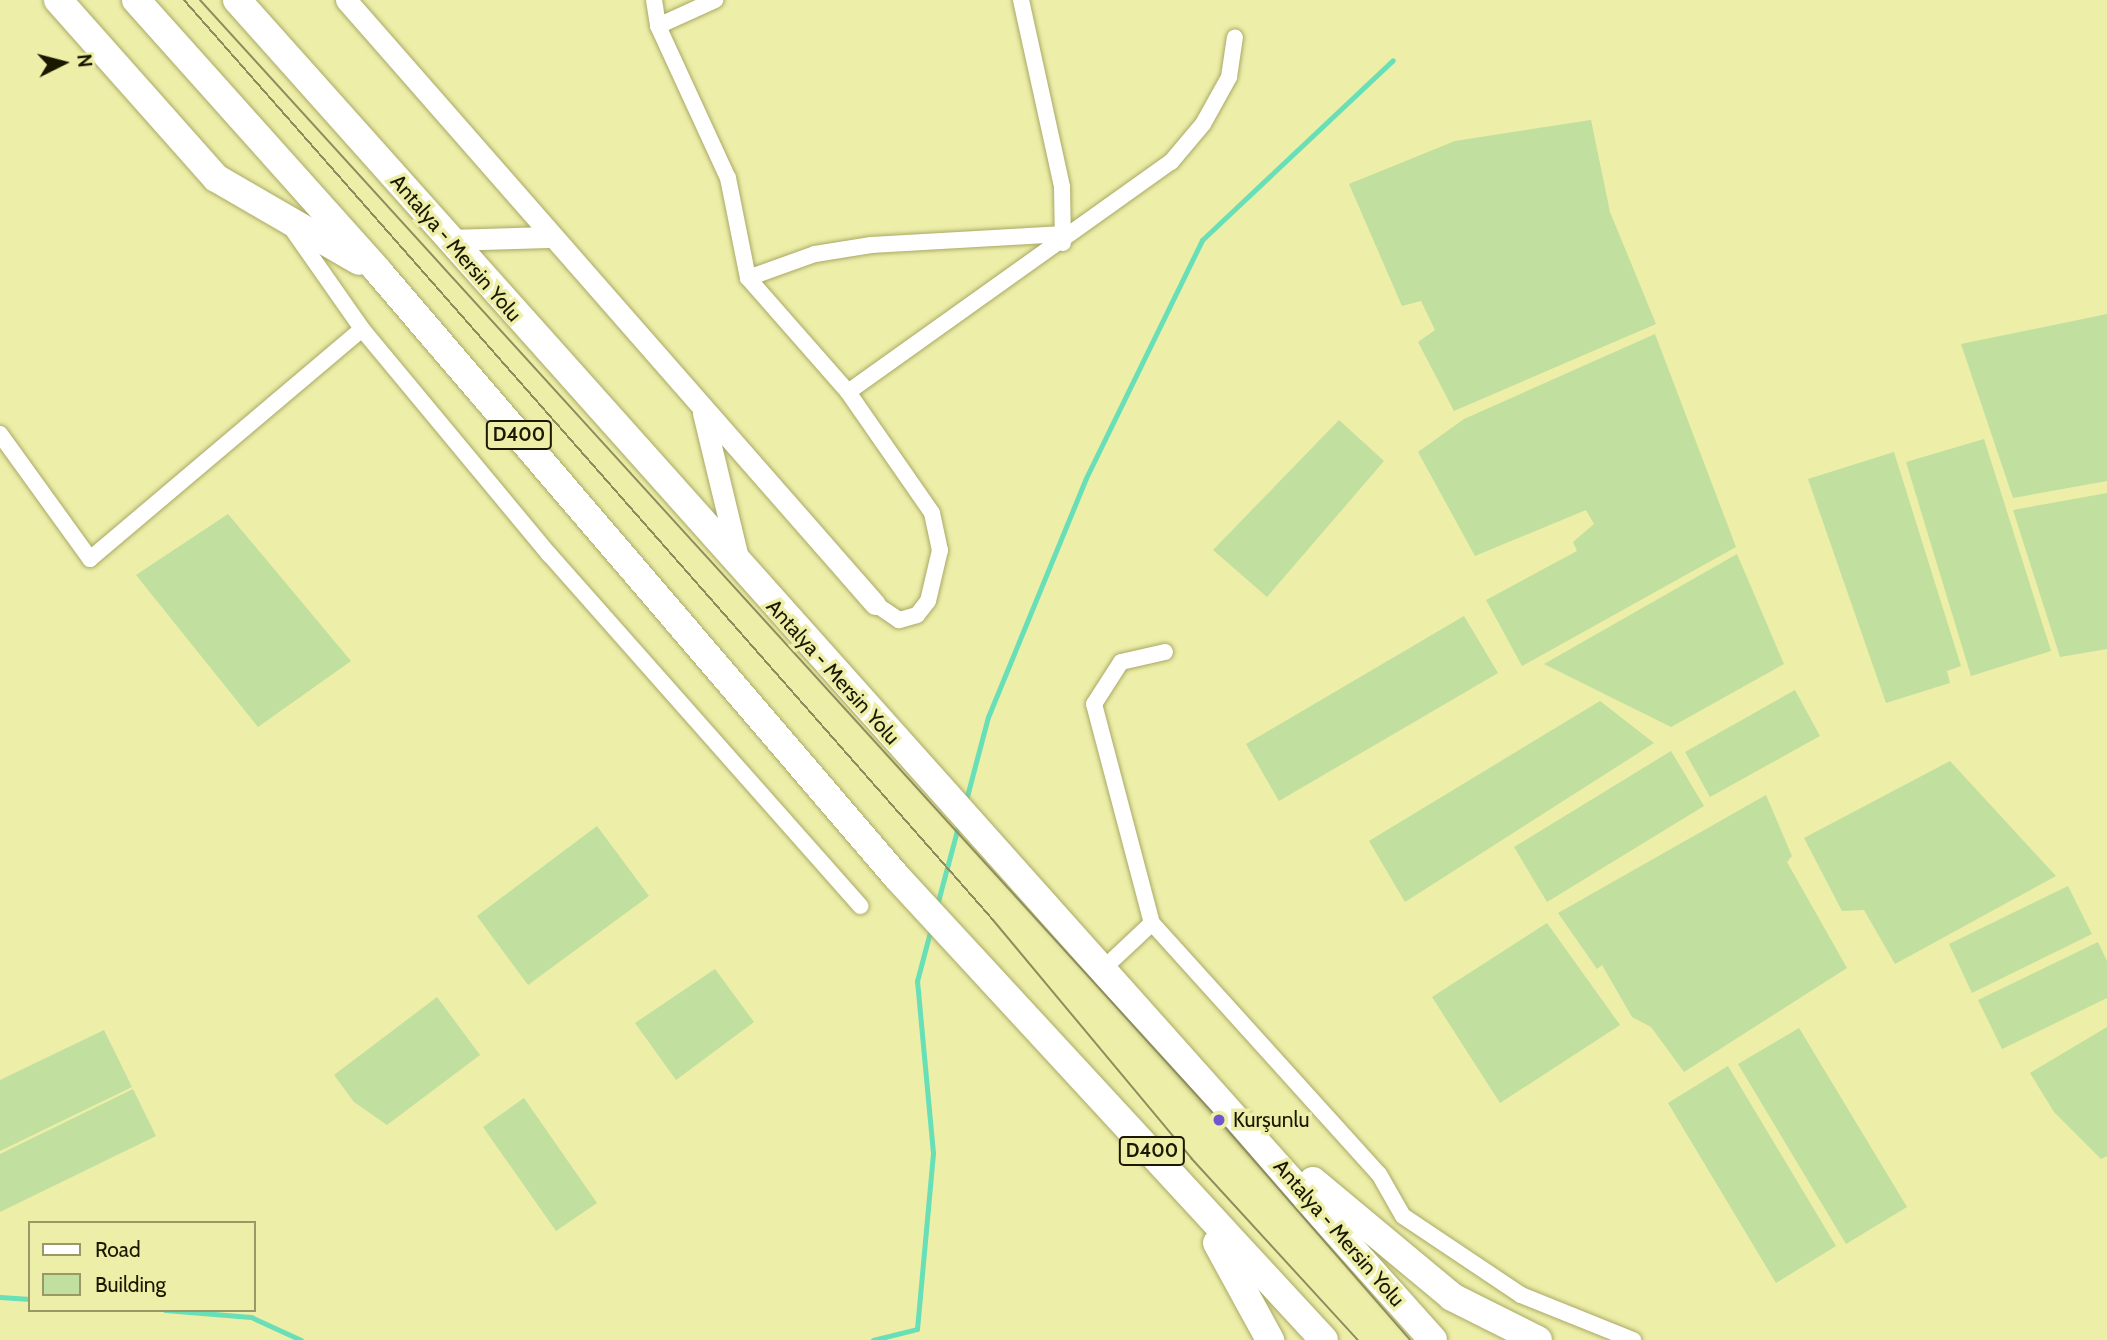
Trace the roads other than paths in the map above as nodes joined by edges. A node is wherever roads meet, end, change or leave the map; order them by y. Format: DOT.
graph roads {
  1 [pos="58,0"];
  2 [pos="136,0"];
  3 [pos="237,0"];
  4 [pos="346,0"];
  5 [pos="654,0"];
  6 [pos="715,0"];
  7 [pos="1021,0"];
  8 [pos="658,26"];
  9 [pos="1234,37"];
  10 [pos="286,221"];
  11 [pos="548,236"];
  12 [pos="1064,238"];
  13 [pos="449,240"];
  14 [pos="377,271"];
  15 [pos="748,278"];
  16 [pos="362,329"];
  17 [pos="848,392"];
  18 [pos="702,408"];
  19 [pos="0,434"];
  20 [pos="741,571"];
  21 [pos="874,604"];
  22 [pos="1166,652"];
  23 [pos="860,906"];
  24 [pos="1152,923"];
  25 [pos="1103,969"];
  26 [pos="1226,1105"];
  27 [pos="1158,1157"];
  28 [pos="1270,1340"];
  29 [pos="1324,1340"];
  30 [pos="1433,1340"];
  31 [pos="1538,1340"];
  32 [pos="1633,1340"];
  1 -- 10 [label="highway"];
  2 -- 14 [label="highway, D400"];
  3 -- 13 [label="highway, Antalya - Mersin Yolu"];
  4 -- 11 [label="street"];
  5 -- 8 [label="street"];
  6 -- 8 [label="street"];
  7 -- 12 [label="street"];
  8 -- 15 [label="street"];
  9 -- 12 [label="street"];
  10 -- 14 [label="highway"];
  10 -- 16 [label="street"];
  11 -- 13 [label="street"];
  11 -- 18 [label="street"];
  12 -- 15 [label="street"];
  12 -- 17 [label="street"];
  13 -- 20 [label="highway, Antalya - Mersin Yolu"];
  14 -- 27 [label="highway, D400"];
  15 -- 17 [label="street"];
  16 -- 19 [label="street"];
  16 -- 23 [label="street"];
  17 -- 21 [label="street"];
  18 -- 20 [label="street"];
  18 -- 21 [label="street"];
  20 -- 25 [label="highway, Antalya - Mersin Yolu"];
  22 -- 24 [label="street"];
  24 -- 25 [label="street"];
  24 -- 32 [label="street"];
  25 -- 26 [label="highway, Antalya - Mersin Yolu"];
  26 -- 30 [label="highway, Antalya - Mersin Yolu"];
  26 -- 31 [label="highway"];
  27 -- 28 [label="highway"];
  27 -- 29 [label="highway, D400"];
}
